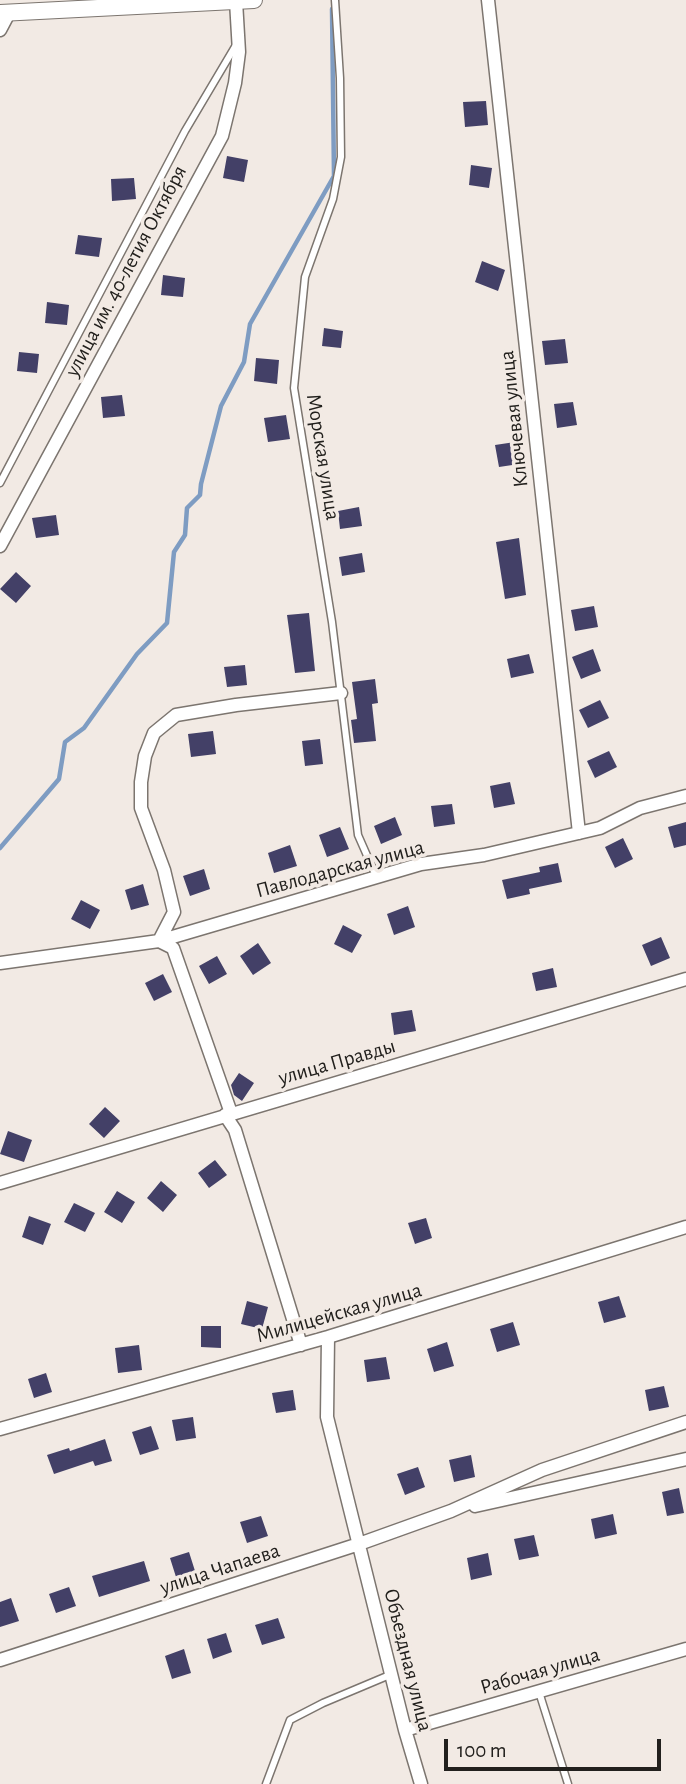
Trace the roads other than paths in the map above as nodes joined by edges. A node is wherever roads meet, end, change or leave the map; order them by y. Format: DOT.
graph roads {
  1 [pos="254,0"];
  2 [pos="335,0"];
  3 [pos="488,0"];
  4 [pos="236,1"];
  5 [pos="4,13"];
  6 [pos="0,30"];
  7 [pos="238,41"];
  8 [pos="0,483"];
  9 [pos="0,546"];
  10 [pos="341,693"];
  11 [pos="686,796"];
  12 [pos="579,833"];
  13 [pos="376,876"];
  14 [pos="159,941"];
  15 [pos="0,963"];
  16 [pos="686,979"];
  17 [pos="228,1114"];
  18 [pos="0,1183"];
  19 [pos="686,1227"];
  20 [pos="328,1338"];
  21 [pos="301,1345"];
  22 [pos="686,1422"];
  23 [pos="0,1429"];
  24 [pos="686,1460"];
  25 [pos="451,1511"];
  26 [pos="359,1544"];
  27 [pos="686,1649"];
  28 [pos="0,1660"];
  29 [pos="391,1674"];
  30 [pos="539,1691"];
  31 [pos="405,1730"];
  32 [pos="266,1784"];
  33 [pos="421,1784"];
  34 [pos="568,1784"];
  1 -- 4 [label="street"];
  2 -- 10 [label="lane, Морская улица"];
  3 -- 12 [label="street, Ключевая улица"];
  4 -- 5 [label="street"];
  4 -- 7 [label="street, улица им. 40-летия Октября"];
  5 -- 6 [label="street"];
  7 -- 8 [label="lane"];
  7 -- 9 [label="street, улица им. 40-летия Октября"];
  10 -- 13 [label="lane, Морская улица"];
  10 -- 14 [label="street"];
  11 -- 12 [label="street, Павлодарская улица"];
  12 -- 13 [label="street, Павлодарская улица"];
  13 -- 14 [label="street, Павлодарская улица"];
  14 -- 15 [label="street, Павлодарская улица"];
  14 -- 17 [label="street"];
  16 -- 17 [label="street, улица Правды"];
  17 -- 18 [label="street, улица Правды"];
  17 -- 21 [label="street"];
  19 -- 20 [label="street, Милицейская улица"];
  20 -- 21 [label="street, Милицейская улица"];
  20 -- 26 [label="street, Объездная улица"];
  21 -- 23 [label="street, Милицейская улица"];
  22 -- 25 [label="street, улица Чапаева"];
  24 -- 25 [label="street, улица Чапаева"];
  25 -- 26 [label="street, улица Чапаева"];
  26 -- 28 [label="street, улица Чапаева"];
  26 -- 29 [label="street, Объездная улица"];
  27 -- 30 [label="street, Рабочая улица"];
  29 -- 31 [label="street, Объездная улица"];
  29 -- 32 [label="lane"];
  30 -- 31 [label="street, Рабочая улица"];
  30 -- 34 [label="lane"];
  31 -- 33 [label="street, Объездная улица"];
}
